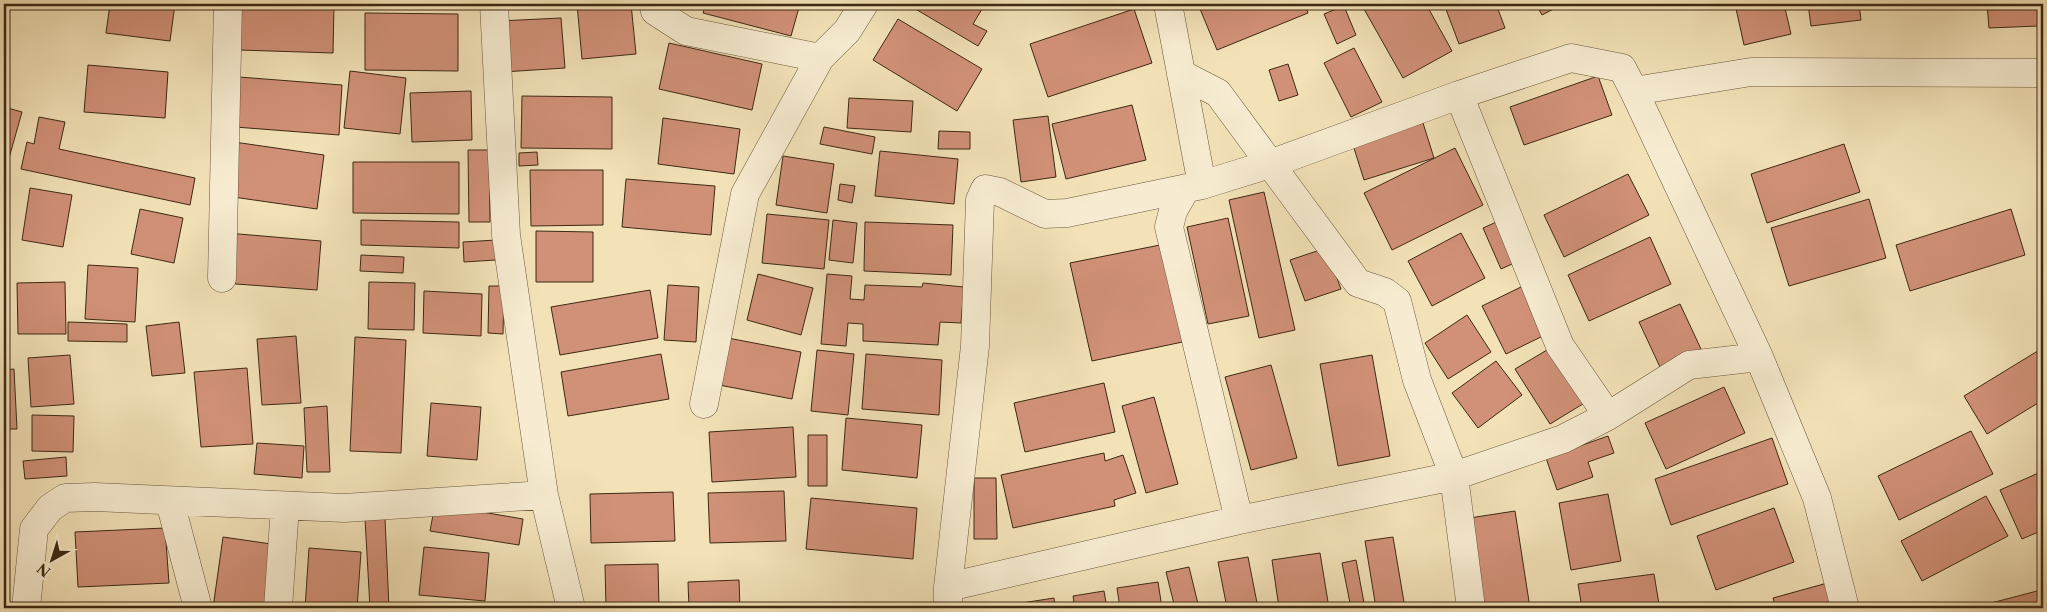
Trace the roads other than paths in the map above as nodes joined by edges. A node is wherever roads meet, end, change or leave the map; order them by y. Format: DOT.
graph roads {
  1 [pos="228,4"];
  2 [pos="494,4"];
  3 [pos="653,4"];
  4 [pos="864,4"];
  5 [pos="1168,4"];
  6 [pos="820,58"];
  7 [pos="2043,73"];
  8 [pos="1181,74"];
  9 [pos="1634,91"];
  10 [pos="1458,95"];
  11 [pos="1270,164"];
  12 [pos="1194,186"];
  13 [pos="222,278"];
  14 [pos="1759,357"];
  15 [pos="704,404"];
  16 [pos="1608,416"];
  17 [pos="1454,476"];
  18 [pos="544,495"];
  19 [pos="170,502"];
  20 [pos="285,506"];
  21 [pos="1238,520"];
  22 [pos="948,598"];
  23 [pos="26,608"];
  24 [pos="198,608"];
  25 [pos="278,608"];
  26 [pos="571,608"];
  27 [pos="1471,608"];
  28 [pos="1845,608"];
  1 -- 13 [label="street"];
  2 -- 18 [label="street"];
  3 -- 6 [label="street"];
  4 -- 6 [label="street"];
  5 -- 8 [label="street"];
  6 -- 15 [label="street"];
  7 -- 9 [label="street"];
  8 -- 11 [label="street"];
  8 -- 12 [label="street"];
  9 -- 10 [label="street"];
  9 -- 14 [label="street"];
  10 -- 11 [label="street"];
  10 -- 16 [label="street"];
  11 -- 12 [label="street"];
  11 -- 17 [label="street"];
  12 -- 21 [label="street"];
  12 -- 22 [label="street"];
  14 -- 16 [label="street"];
  14 -- 28 [label="street"];
  16 -- 17 [label="street"];
  17 -- 21 [label="street"];
  17 -- 27 [label="street"];
  18 -- 20 [label="street"];
  18 -- 26 [label="street"];
  19 -- 20 [label="street"];
  19 -- 23 [label="street"];
  19 -- 24 [label="street"];
  20 -- 25 [label="street"];
  21 -- 22 [label="street"];
}
